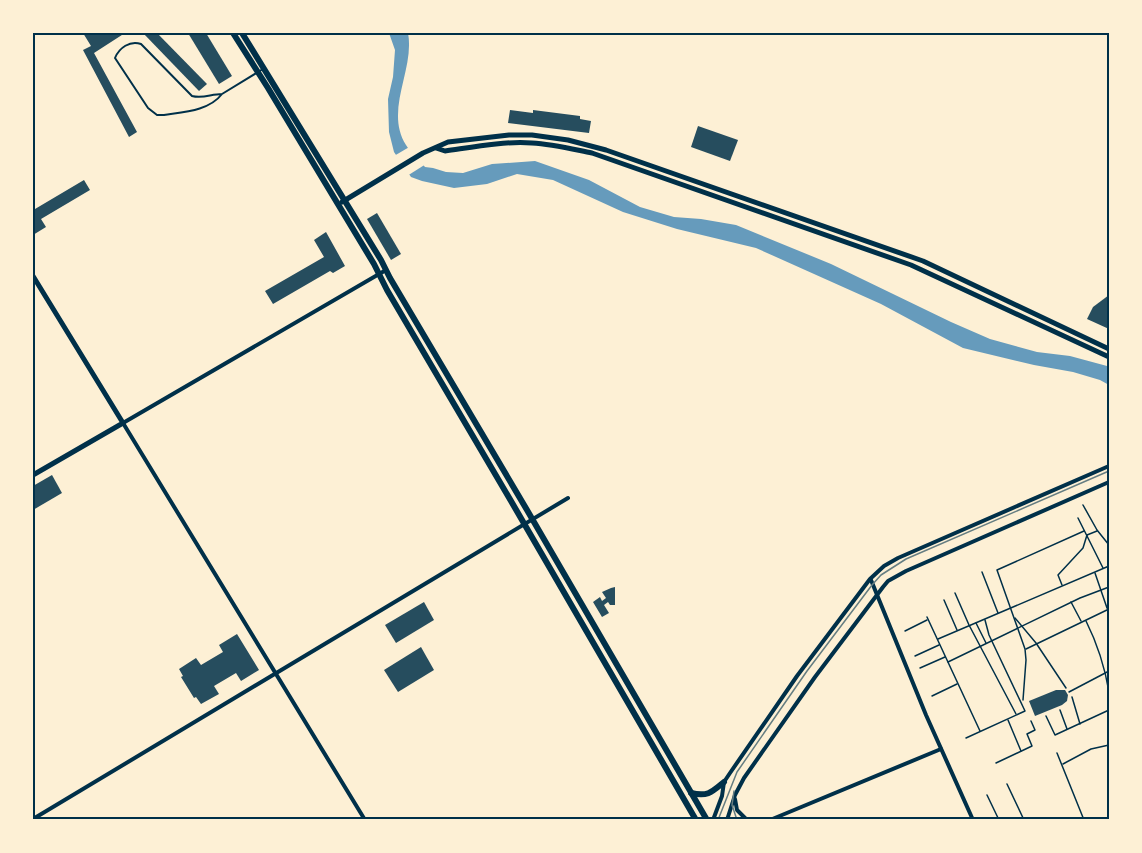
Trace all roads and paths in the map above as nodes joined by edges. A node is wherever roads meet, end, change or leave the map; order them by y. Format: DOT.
graph roads {
  1 [pos="233,33"];
  2 [pos="242,33"];
  3 [pos="261,70"];
  4 [pos="222,94"];
  5 [pos="436,148"];
  6 [pos="345,200"];
  7 [pos="338,204"];
  8 [pos="386,270"];
  9 [pos="378,274"];
  10 [pos="33,276"];
  11 [pos="1109,349"];
  12 [pos="1109,357"];
  13 [pos="123,423"];
  14 [pos="1109,466"];
  15 [pos="33,475"];
  16 [pos="1109,482"];
  17 [pos="568,498"];
  18 [pos="1083,505"];
  19 [pos="1078,518"];
  20 [pos="532,520"];
  21 [pos="525,525"];
  22 [pos="1097,530"];
  23 [pos="1084,531"];
  24 [pos="1087,535"];
  25 [pos="1109,545"];
  26 [pos="1108,567"];
  27 [pos="1103,568"];
  28 [pos="982,572"];
  29 [pos="1094,572"];
  30 [pos="870,579"];
  31 [pos="1063,586"];
  32 [pos="1109,587"];
  33 [pos="955,593"];
  34 [pos="877,596"];
  35 [pos="944,600"];
  36 [pos="1071,602"];
  37 [pos="1011,608"];
  38 [pos="1108,610"];
  39 [pos="998,613"];
  40 [pos="1013,616"];
  41 [pos="1109,616"];
  42 [pos="985,619"];
  43 [pos="1086,620"];
  44 [pos="1081,622"];
  45 [pos="975,623"];
  46 [pos="969,625"];
  47 [pos="1022,626"];
  48 [pos="1018,628"];
  49 [pos="957,630"];
  50 [pos="905,631"];
  51 [pos="938,639"];
  52 [pos="992,641"];
  53 [pos="1036,643"];
  54 [pos="940,644"];
  55 [pos="986,644"];
  56 [pos="980,647"];
  57 [pos="1025,649"];
  58 [pos="915,656"];
  59 [pos="946,657"];
  60 [pos="948,662"];
  61 [pos="920,668"];
  62 [pos="1107,672"];
  63 [pos="275,673"];
  64 [pos="957,683"];
  65 [pos="1066,688"];
  66 [pos="1069,692"];
  67 [pos="1109,692"];
  68 [pos="932,696"];
  69 [pos="1072,697"];
  70 [pos="1023,700"];
  71 [pos="1060,710"];
  72 [pos="1109,710"];
  73 [pos="1016,715"];
  74 [pos="1046,716"];
  75 [pos="1007,719"];
  76 [pos="1031,721"];
  77 [pos="1080,724"];
  78 [pos="1068,730"];
  79 [pos="981,731"];
  80 [pos="966,738"];
  81 [pos="1109,745"];
  82 [pos="940,749"];
  83 [pos="1021,752"];
  84 [pos="1057,753"];
  85 [pos="996,763"];
  86 [pos="1062,765"];
  87 [pos="724,782"];
  88 [pos="1007,784"];
  89 [pos="691,793"];
  90 [pos="735,795"];
  91 [pos="987,795"];
  92 [pos="33,819"];
  93 [pos="365,820"];
  94 [pos="696,820"];
  95 [pos="707,820"];
  96 [pos="712,820"];
  97 [pos="727,820"];
  98 [pos="747,820"];
  99 [pos="770,820"];
  100 [pos="973,820"];
  101 [pos="999,820"];
  102 [pos="1024,820"];
  103 [pos="1084,820"];
  1 -- 3 [label="main road"];
  2 -- 3 [label="main road"];
  3 -- 4 [label="lane"];
  3 -- 6 [label="main road"];
  3 -- 7 [label="main road"];
  4 -- 4 [label="lane"];
  5 -- 6 [label="street"];
  5 -- 11 [label="street"];
  5 -- 12 [label="street"];
  6 -- 7 [label="street"];
  6 -- 8 [label="main road"];
  7 -- 9 [label="main road"];
  8 -- 9 [label="street"];
  8 -- 20 [label="main road"];
  9 -- 13 [label="street"];
  9 -- 21 [label="main road"];
  10 -- 13 [label="street"];
  13 -- 15 [label="street"];
  13 -- 63 [label="street"];
  14 -- 30 [label="street"];
  16 -- 34 [label="street"];
  17 -- 20 [label="street"];
  18 -- 22 [label="path"];
  19 -- 23 [label="path"];
  20 -- 21 [label="street"];
  20 -- 89 [label="main road"];
  21 -- 63 [label="street"];
  21 -- 94 [label="main road"];
  22 -- 24 [label="path"];
  22 -- 25 [label="path"];
  23 -- 24 [label="path"];
  23 -- 37 [label="path"];
  24 -- 27 [label="path"];
  24 -- 31 [label="path"];
  26 -- 27 [label="path"];
  27 -- 29 [label="path"];
  28 -- 39 [label="path"];
  29 -- 31 [label="path"];
  29 -- 38 [label="path"];
  30 -- 34 [label="street"];
  30 -- 87 [label="street"];
  31 -- 37 [label="path"];
  32 -- 36 [label="path"];
  33 -- 46 [label="path"];
  34 -- 82 [label="street"];
  34 -- 90 [label="street"];
  35 -- 49 [label="path"];
  36 -- 44 [label="path"];
  36 -- 47 [label="path"];
  37 -- 39 [label="path"];
  37 -- 40 [label="path"];
  38 -- 41 [label="path"];
  38 -- 43 [label="path"];
  39 -- 42 [label="path"];
  40 -- 47 [label="path"];
  40 -- 48 [label="path"];
  42 -- 45 [label="path"];
  42 -- 52 [label="path"];
  43 -- 44 [label="path"];
  43 -- 62 [label="path"];
  44 -- 53 [label="path"];
  45 -- 46 [label="path"];
  45 -- 55 [label="path"];
  46 -- 49 [label="path"];
  46 -- 56 [label="path"];
  47 -- 48 [label="path"];
  47 -- 53 [label="path"];
  48 -- 52 [label="path"];
  48 -- 57 [label="path"];
  49 -- 51 [label="path"];
  50 -- 51 [label="path"];
  51 -- 54 [label="path"];
  52 -- 55 [label="path"];
  52 -- 73 [label="path"];
  53 -- 57 [label="path"];
  53 -- 65 [label="path"];
  54 -- 58 [label="path"];
  54 -- 59 [label="path"];
  55 -- 56 [label="path"];
  56 -- 60 [label="path"];
  56 -- 73 [label="path"];
  57 -- 70 [label="path"];
  59 -- 60 [label="path"];
  59 -- 61 [label="path"];
  60 -- 64 [label="path"];
  62 -- 66 [label="path"];
  62 -- 67 [label="path"];
  63 -- 92 [label="street"];
  63 -- 93 [label="street"];
  64 -- 68 [label="path"];
  64 -- 79 [label="path"];
  69 -- 77 [label="path"];
  71 -- 78 [label="path"];
  72 -- 77 [label="path"];
  73 -- 75 [label="path"];
  74 -- 78 [label="path"];
  75 -- 79 [label="path"];
  75 -- 83 [label="path"];
  76 -- 83 [label="path"];
  77 -- 78 [label="path"];
  79 -- 80 [label="path"];
  81 -- 86 [label="path"];
  82 -- 99 [label="street"];
  82 -- 100 [label="street"];
  83 -- 85 [label="path"];
  84 -- 86 [label="path"];
  86 -- 103 [label="path"];
  87 -- 89 [label="main road"];
  87 -- 96 [label="street"];
  88 -- 102 [label="path"];
  89 -- 95 [label="main road"];
  90 -- 97 [label="street"];
  90 -- 98 [label="street"];
  91 -- 101 [label="path"];
}
